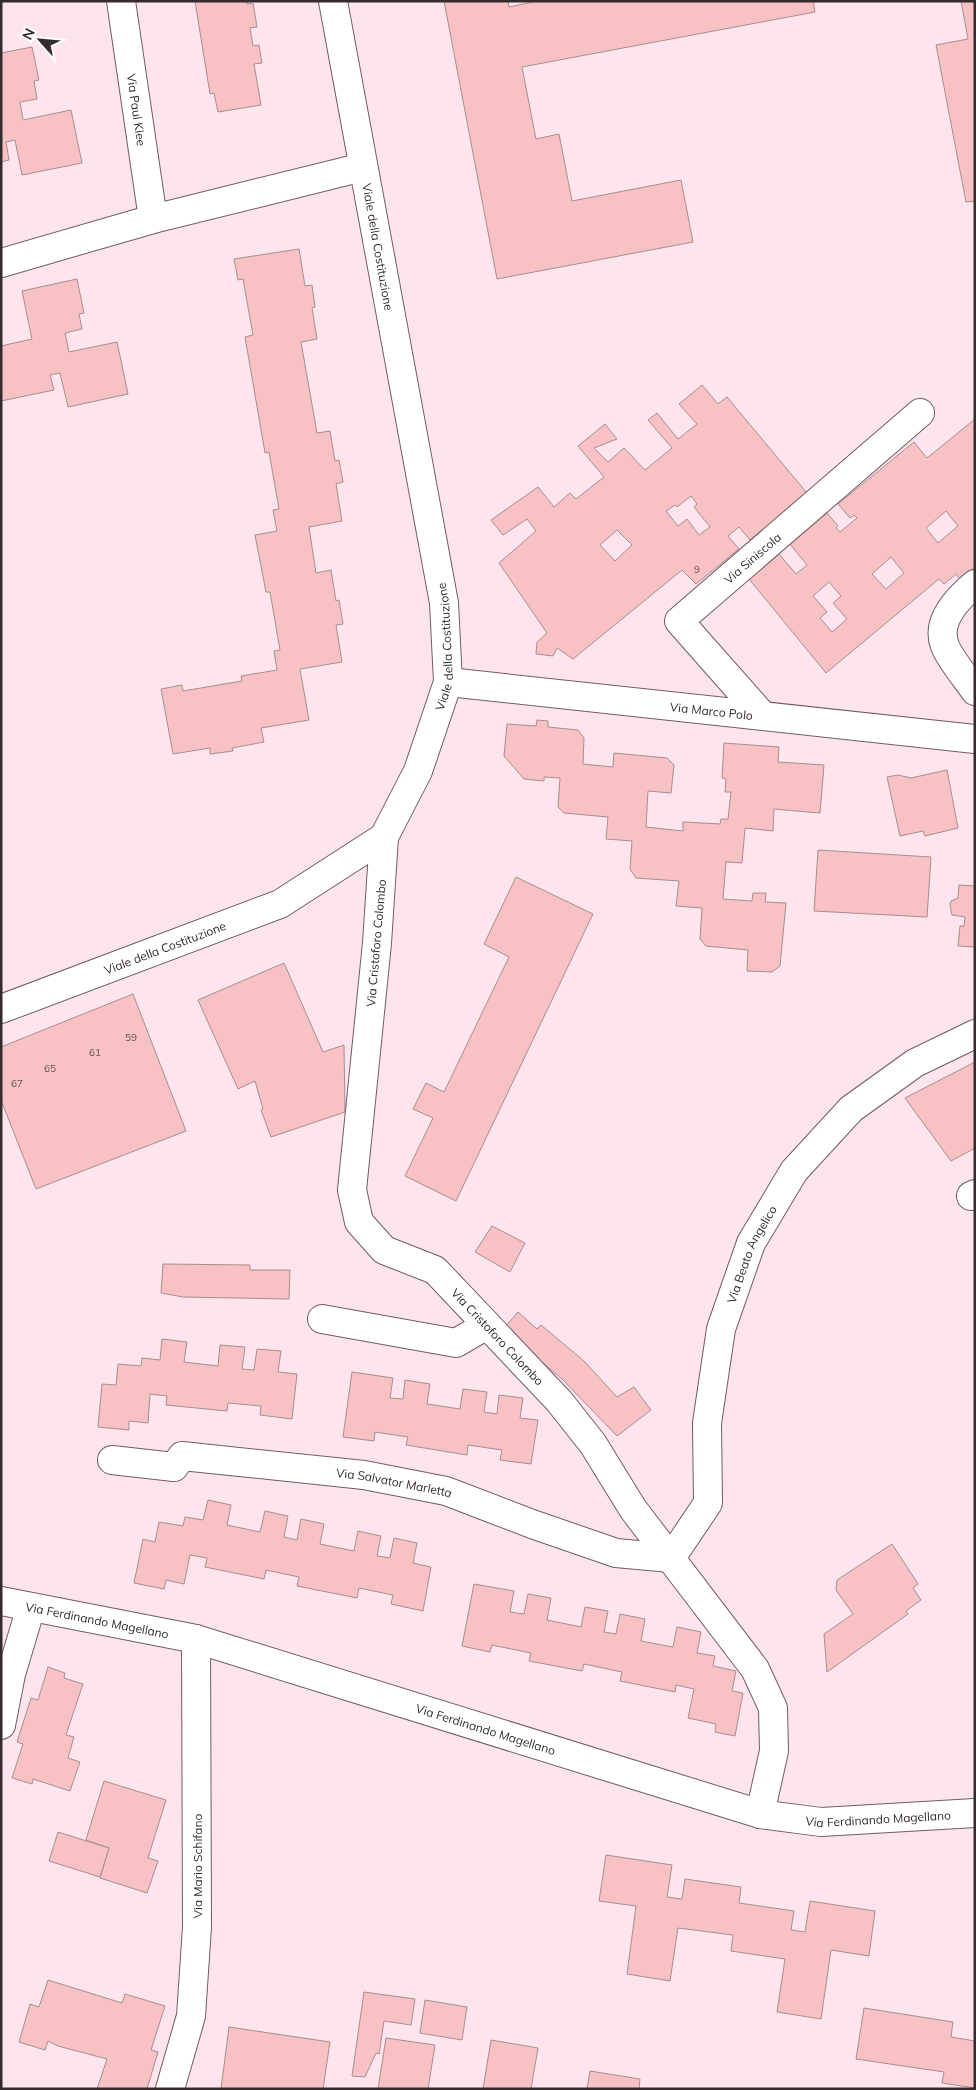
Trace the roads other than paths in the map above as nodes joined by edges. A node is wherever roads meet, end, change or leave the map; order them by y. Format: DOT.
graph roads {
  1 [pos="121,1"];
  2 [pos="333,1"];
  3 [pos="364,167"];
  4 [pos="152,219"];
  5 [pos="1,263"];
  6 [pos="920,413"];
  7 [pos="975,584"];
  8 [pos="448,682"];
  9 [pos="975,691"];
  10 [pos="762,716"];
  11 [pos="975,739"];
  12 [pos="384,837"];
  13 [pos="1,1009"];
  14 [pos="975,1034"];
  15 [pos="322,1319"];
  16 [pos="487,1326"];
  17 [pos="112,1460"];
  18 [pos="671,1558"];
  19 [pos="1,1602"];
  20 [pos="31,1607"];
  21 [pos="196,1639"];
  22 [pos="1,1725"];
  23 [pos="975,1813"];
  24 [pos="760,1814"];
  25 [pos="170,2089"];
  1 -- 4 [label="street, Via Paul Klee"];
  2 -- 3 [label="street, Viale della Costituzione"];
  3 -- 4 [label="street"];
  3 -- 8 [label="street, Viale della Costituzione"];
  4 -- 5 [label="street"];
  6 -- 10 [label="street, Via Siniscola"];
  7 -- 9 [label="street"];
  8 -- 10 [label="street, Via Marco Polo"];
  8 -- 12 [label="street, Viale della Costituzione"];
  10 -- 11 [label="street, Via Marco Polo"];
  12 -- 13 [label="street, Viale della Costituzione"];
  12 -- 16 [label="street, Via Cristoforo Colombo"];
  14 -- 18 [label="street, Via Beato Angelico"];
  15 -- 16 [label="street"];
  16 -- 18 [label="street, Via Cristoforo Colombo"];
  17 -- 18 [label="street, Via Salvator Marletta"];
  18 -- 24 [label="street, Via Cristoforo Colombo"];
  19 -- 20 [label="street, Via Ferdinando Magellano"];
  20 -- 21 [label="street, Via Ferdinando Magellano"];
  20 -- 22 [label="street"];
  21 -- 24 [label="street, Via Ferdinando Magellano"];
  21 -- 25 [label="street, Via Mario Schifano"];
  23 -- 24 [label="street, Via Ferdinando Magellano"];
}
